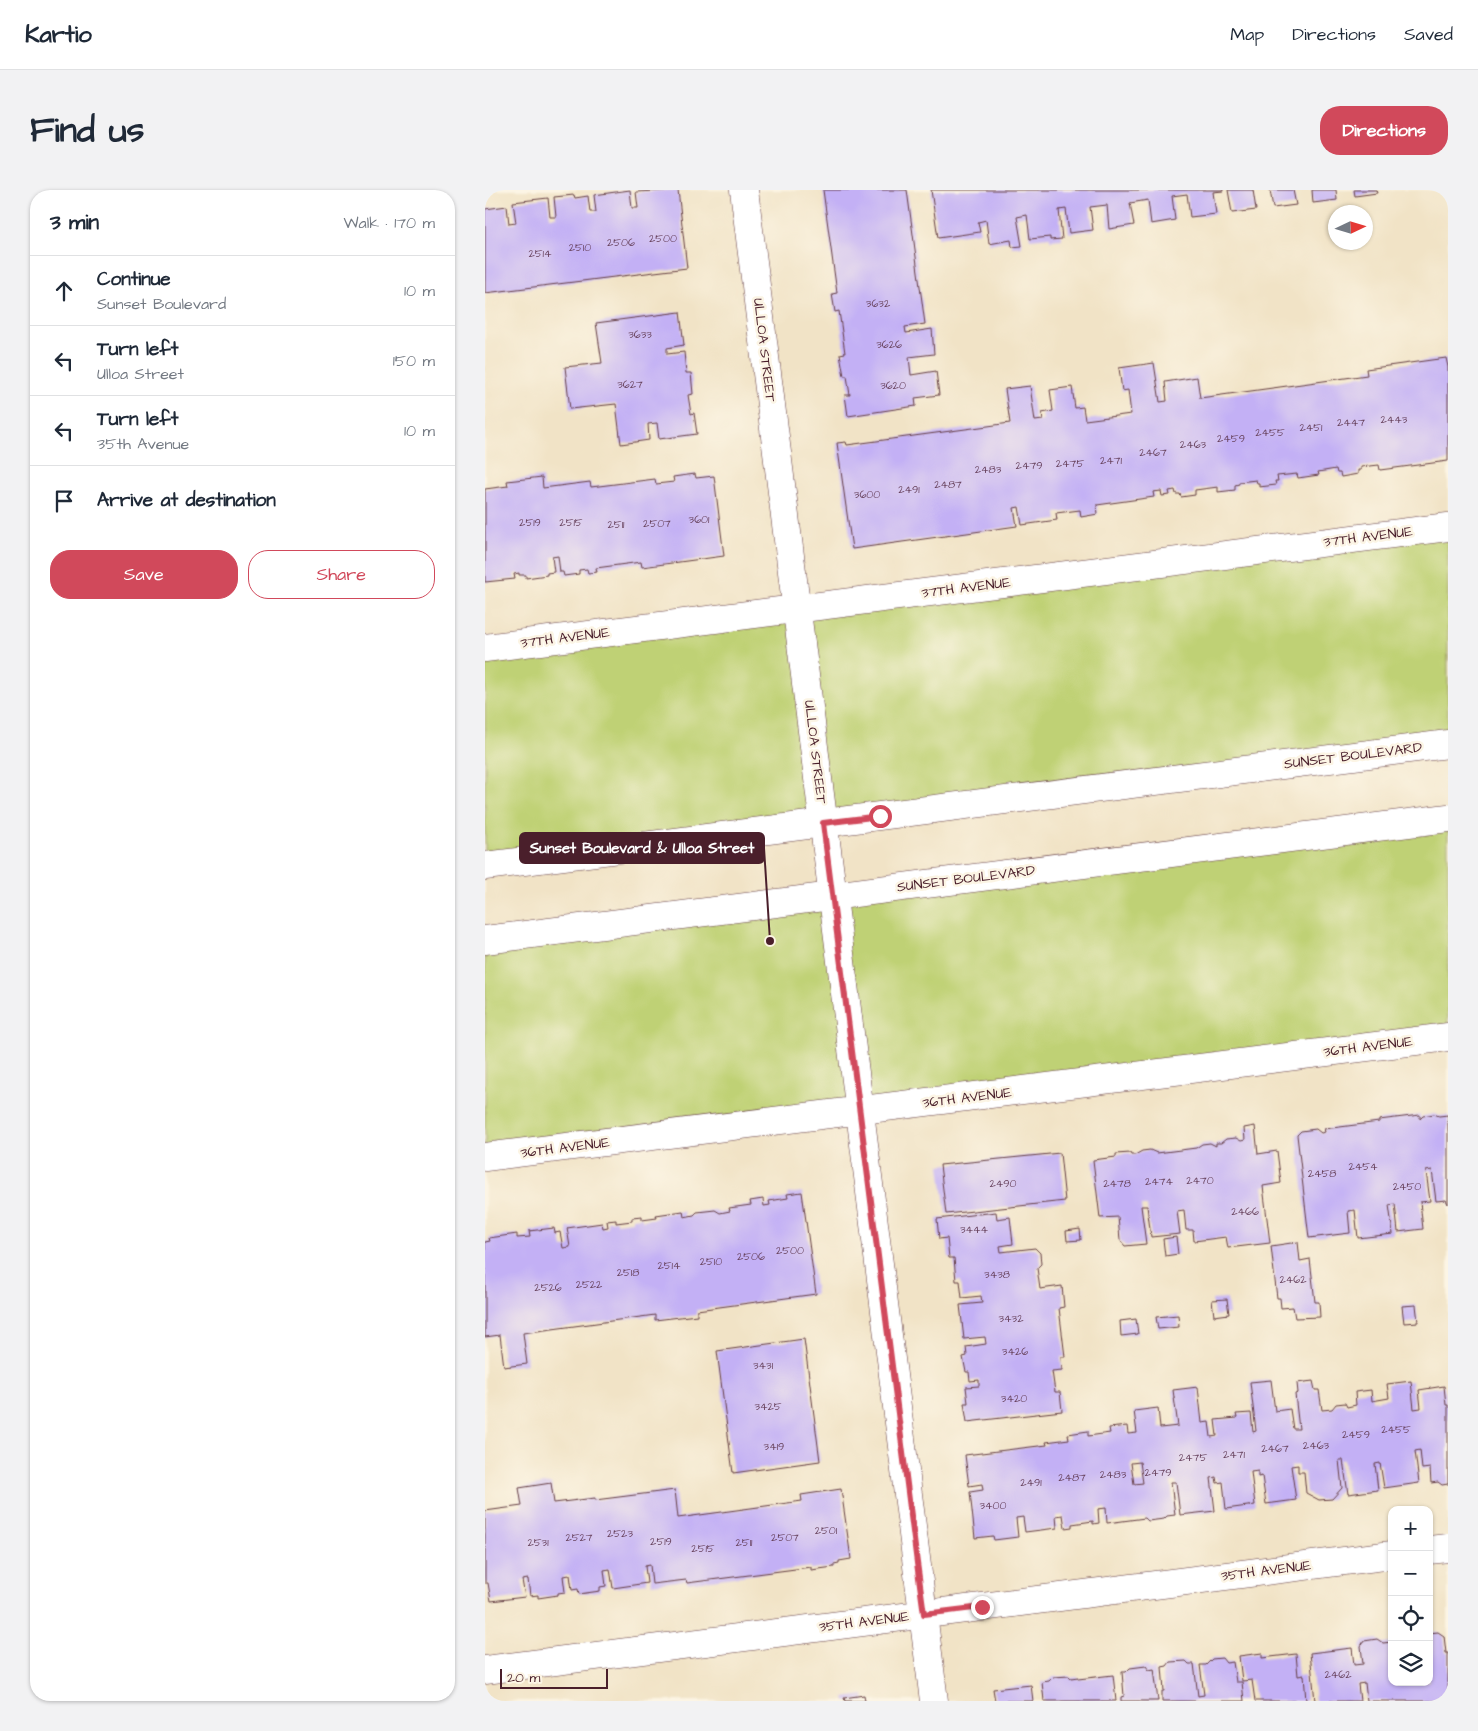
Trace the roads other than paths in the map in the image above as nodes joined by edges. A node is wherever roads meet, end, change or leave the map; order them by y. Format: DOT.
graph roads {
  1 [pos="744,190"];
  2 [pos="1448,527"];
  3 [pos="797,609"];
  4 [pos="485,648"];
  5 [pos="1448,744"];
  6 [pos="1448,818"];
  7 [pos="823,823"];
  8 [pos="485,866"];
  9 [pos="833,896"];
  10 [pos="485,940"];
  11 [pos="1448,1037"];
  12 [pos="860,1111"];
  13 [pos="485,1157"];
  14 [pos="1448,1548"];
  15 [pos="1433,1550"];
  16 [pos="1388,1556"];
  17 [pos="924,1614"];
  18 [pos="485,1670"];
  19 [pos="934,1701"];
  1 -- 3 [label="street, ULLOA STREET"];
  2 -- 3 [label="street, 37TH AVENUE"];
  3 -- 4 [label="street, 37TH AVENUE"];
  3 -- 7 [label="street, ULLOA STREET"];
  5 -- 7 [label="street, SUNSET BOULEVARD"];
  6 -- 9 [label="street, SUNSET BOULEVARD"];
  7 -- 8 [label="street, SUNSET BOULEVARD"];
  7 -- 9 [label="street, ULLOA STREET"];
  9 -- 10 [label="street, SUNSET BOULEVARD"];
  9 -- 12 [label="street, ULLOA STREET"];
  11 -- 12 [label="street, 36TH AVENUE"];
  12 -- 13 [label="street, 36TH AVENUE"];
  12 -- 17 [label="street, ULLOA STREET"];
  14 -- 15 [label="street"];
  16 -- 17 [label="street, 35TH AVENUE"];
  17 -- 18 [label="street, 35TH AVENUE"];
  17 -- 19 [label="street, ULLOA STREET"];
}
